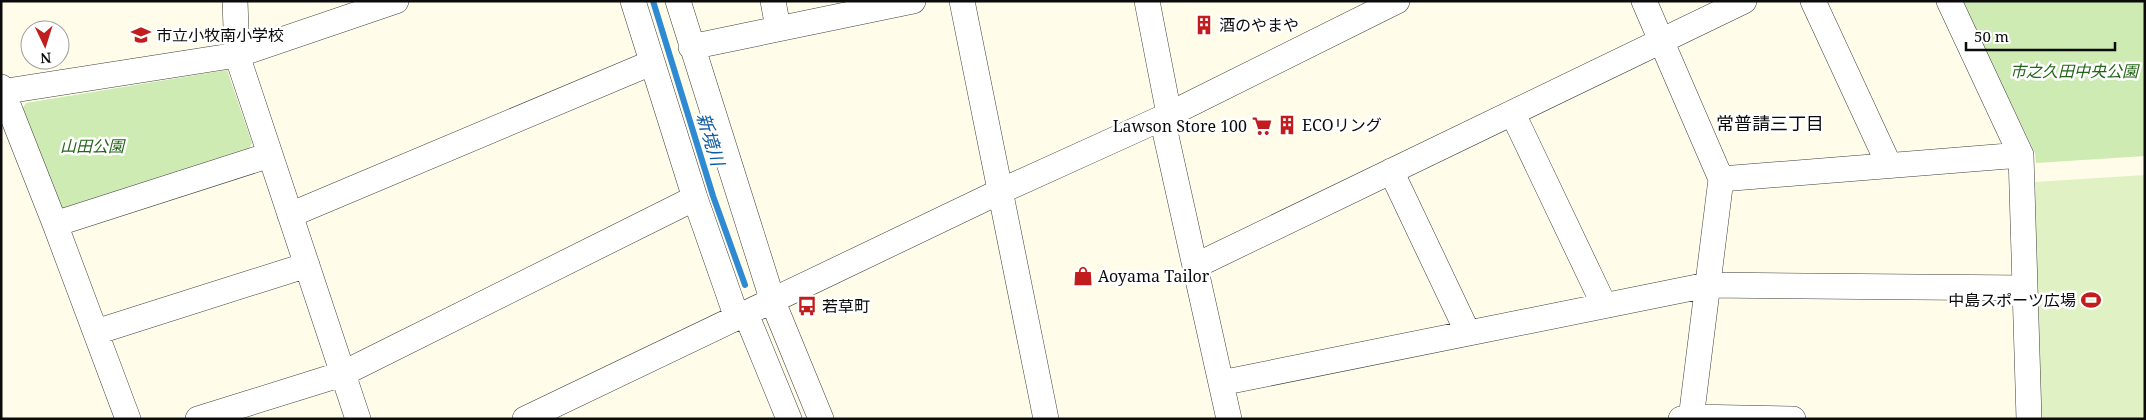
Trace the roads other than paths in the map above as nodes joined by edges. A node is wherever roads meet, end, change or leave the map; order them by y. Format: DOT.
graph roads {
  1 [pos="235,1"];
  2 [pos="396,1"];
  3 [pos="633,1"];
  4 [pos="678,1"];
  5 [pos="773,1"];
  6 [pos="913,1"];
  7 [pos="962,1"];
  8 [pos="1146,1"];
  9 [pos="1397,1"];
  10 [pos="1644,1"];
  11 [pos="1744,1"];
  12 [pos="1813,1"];
  13 [pos="1949,1"];
  14 [pos="778,28"];
  15 [pos="1661,41"];
  16 [pos="691,47"];
  17 [pos="237,55"];
  18 [pos="651,63"];
  19 [pos="2,90"];
  20 [pos="1513,114"];
  21 [pos="1166,116"];
  22 [pos="270,154"];
  23 [pos="2021,156"];
  24 [pos="1889,165"];
  25 [pos="1392,171"];
  26 [pos="1721,179"];
  27 [pos="1000,191"];
  28 [pos="695,198"];
  29 [pos="290,215"];
  30 [pos="55,224"];
  31 [pos="307,265"];
  32 [pos="1195,266"];
  33 [pos="1708,284"];
  34 [pos="2025,288"];
  35 [pos="773,302"];
  36 [pos="1604,305"];
  37 [pos="742,316"];
  38 [pos="1467,331"];
  39 [pos="96,332"];
  40 [pos="342,374"];
  41 [pos="1221,383"];
  42 [pos="1688,418"];
  43 [pos="128,419"];
  44 [pos="198,419"];
  45 [pos="358,419"];
  46 [pos="526,419"];
  47 [pos="790,419"];
  48 [pos="821,419"];
  49 [pos="1046,419"];
  50 [pos="1229,419"];
  51 [pos="1793,419"];
  52 [pos="2029,419"];
  1 -- 17 [label="street"];
  2 -- 17 [label="street"];
  3 -- 18 [label="street"];
  4 -- 16 [label="street"];
  5 -- 14 [label="street"];
  6 -- 14 [label="street"];
  7 -- 27 [label="street"];
  8 -- 21 [label="street"];
  9 -- 21 [label="street"];
  10 -- 15 [label="street"];
  11 -- 15 [label="street"];
  12 -- 24 [label="street"];
  13 -- 23 [label="street"];
  14 -- 16 [label="street"];
  15 -- 20 [label="street"];
  15 -- 26 [label="street"];
  16 -- 35 [label="street"];
  17 -- 19 [label="street"];
  17 -- 22 [label="street"];
  18 -- 28 [label="street"];
  18 -- 29 [label="street"];
  19 -- 30 [label="street"];
  20 -- 25 [label="street"];
  20 -- 36 [label="street"];
  21 -- 27 [label="street"];
  21 -- 32 [label="street"];
  22 -- 29 [label="street"];
  22 -- 30 [label="street"];
  23 -- 24 [label="street"];
  23 -- 34 [label="street"];
  24 -- 26 [label="street"];
  25 -- 32 [label="street"];
  25 -- 38 [label="street"];
  26 -- 33 [label="street"];
  27 -- 35 [label="street"];
  27 -- 49 [label="street"];
  28 -- 37 [label="street"];
  28 -- 40 [label="street"];
  29 -- 31 [label="street"];
  30 -- 39 [label="street"];
  31 -- 39 [label="street"];
  31 -- 40 [label="street"];
  32 -- 41 [label="street"];
  33 -- 34 [label="street"];
  33 -- 36 [label="street"];
  33 -- 42 [label="street"];
  34 -- 52 [label="street"];
  35 -- 37 [label="street"];
  35 -- 48 [label="street"];
  36 -- 38 [label="street"];
  37 -- 46 [label="street"];
  37 -- 47 [label="street"];
  38 -- 41 [label="street"];
  39 -- 43 [label="street"];
  40 -- 44 [label="street"];
  40 -- 45 [label="street"];
  41 -- 50 [label="street"];
  42 -- 51 [label="street"];
}
